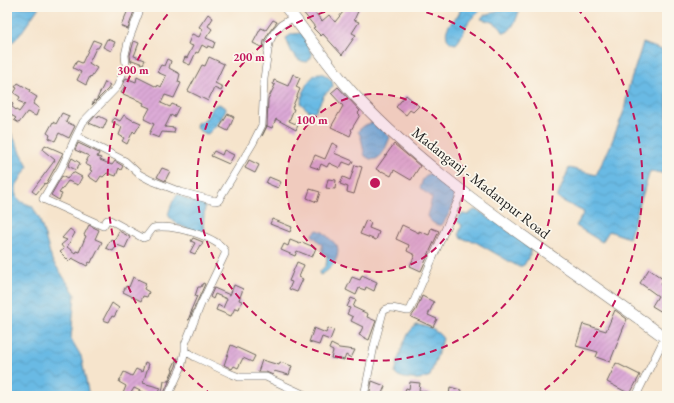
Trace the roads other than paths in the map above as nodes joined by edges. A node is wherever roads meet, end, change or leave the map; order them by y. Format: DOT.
graph roads {
  1 [pos="141,7"];
  2 [pos="286,7"];
  3 [pos="294,17"];
  4 [pos="76,136"];
  5 [pos="462,191"];
  6 [pos="666,338"];
  7 [pos="185,351"];
  8 [pos="168,396"];
  9 [pos="307,396"];
  10 [pos="364,396"];
  11 [pos="636,396"];
  1 -- 4 [label="street"];
  2 -- 3 [label="main road, Madanganj - Madanpur Road"];
  3 -- 4 [label="street"];
  3 -- 5 [label="main road, Madanganj - Madanpur Road"];
  4 -- 7 [label="street"];
  5 -- 6 [label="main road, Madanganj - Madanpur Road"];
  5 -- 10 [label="street"];
  6 -- 11 [label="street"];
  7 -- 8 [label="street"];
  7 -- 9 [label="street"];
}
